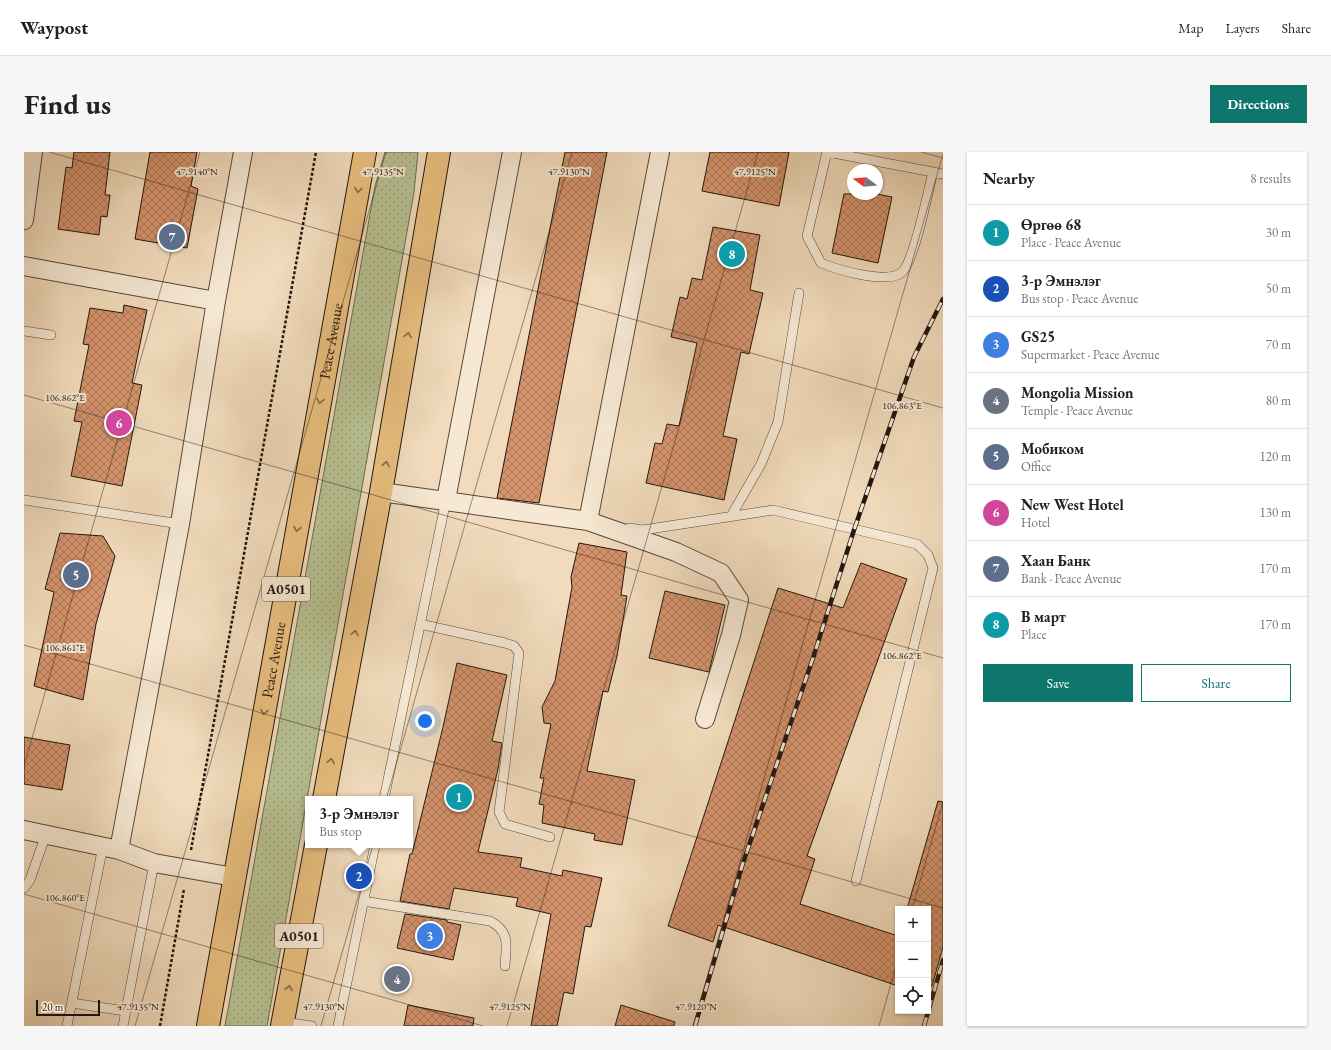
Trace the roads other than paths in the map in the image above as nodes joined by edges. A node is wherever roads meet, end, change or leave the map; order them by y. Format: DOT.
graph roads {
  1 [pos="243,152"];
  2 [pos="363,152"];
  3 [pos="439,152"];
  4 [pos="512,152"];
  5 [pos="660,152"];
  6 [pos="828,152"];
  7 [pos="30,154"];
  8 [pos="933,172"];
  9 [pos="943,174"];
  10 [pos="24,220"];
  11 [pos="24,266"];
  12 [pos="799,292"];
  13 [pos="216,302"];
  14 [pos="24,331"];
  15 [pos="51,335"];
  16 [pos="381,492"];
  17 [pos="24,500"];
  18 [pos="446,500"];
  19 [pos="731,516"];
  20 [pos="588,521"];
  21 [pos="180,524"];
  22 [pos="420,624"];
  23 [pos="705,719"];
  24 [pos="325,796"];
  25 [pos="385,796"];
  26 [pos="24,830"];
  27 [pos="46,834"];
  28 [pos="550,837"];
  29 [pos="111,848"];
  30 [pos="315,848"];
  31 [pos="374,848"];
  32 [pos="154,863"];
  33 [pos="234,877"];
  34 [pos="856,881"];
  35 [pos="24,888"];
  36 [pos="363,902"];
  37 [pos="505,966"];
  38 [pos="72,1003"];
  39 [pos="125,1012"];
  40 [pos="283,1024"];
  41 [pos="67,1026"];
  42 [pos="123,1026"];
  43 [pos="208,1026"];
  44 [pos="312,1026"];
  45 [pos="338,1026"];
  1 -- 13 [label="street"];
  2 -- 33 [label="highway, Peace Avenue / A0501, one-way"];
  16 -- 3 [label="highway, one-way"];
  4 -- 18 [label="street"];
  5 -- 20 [label="street"];
  6 -- 8 [label="lane"];
  6 -- 8 [label="lane"];
  7 -- 10 [label="street"];
  8 -- 9 [label="lane"];
  11 -- 13 [label="street"];
  12 -- 19 [label="lane"];
  13 -- 21 [label="street"];
  14 -- 15 [label="lane"];
  16 -- 18 [label="street"];
  24 -- 16 [label="highway, one-way"];
  17 -- 21 [label="lane"];
  18 -- 20 [label="street"];
  18 -- 22 [label="lane"];
  19 -- 20 [label="lane"];
  19 -- 34 [label="lane"];
  20 -- 23 [label="street"];
  21 -- 29 [label="street"];
  22 -- 25 [label="lane"];
  22 -- 28 [label="lane"];
  26 -- 27 [label="street"];
  27 -- 29 [label="street"];
  27 -- 35 [label="lane"];
  29 -- 32 [label="street"];
  29 -- 38 [label="lane"];
  40 -- 30 [label="highway, A0501, one-way"];
  31 -- 36 [label="lane"];
  32 -- 33 [label="street"];
  32 -- 39 [label="lane"];
  33 -- 43 [label="highway, Peace Avenue / A0501"];
  36 -- 37 [label="lane"];
  36 -- 45 [label="lane"];
  38 -- 39 [label="lane"];
  38 -- 41 [label="lane"];
  39 -- 42 [label="lane"];
  40 -- 44 [label="lane"];
}
